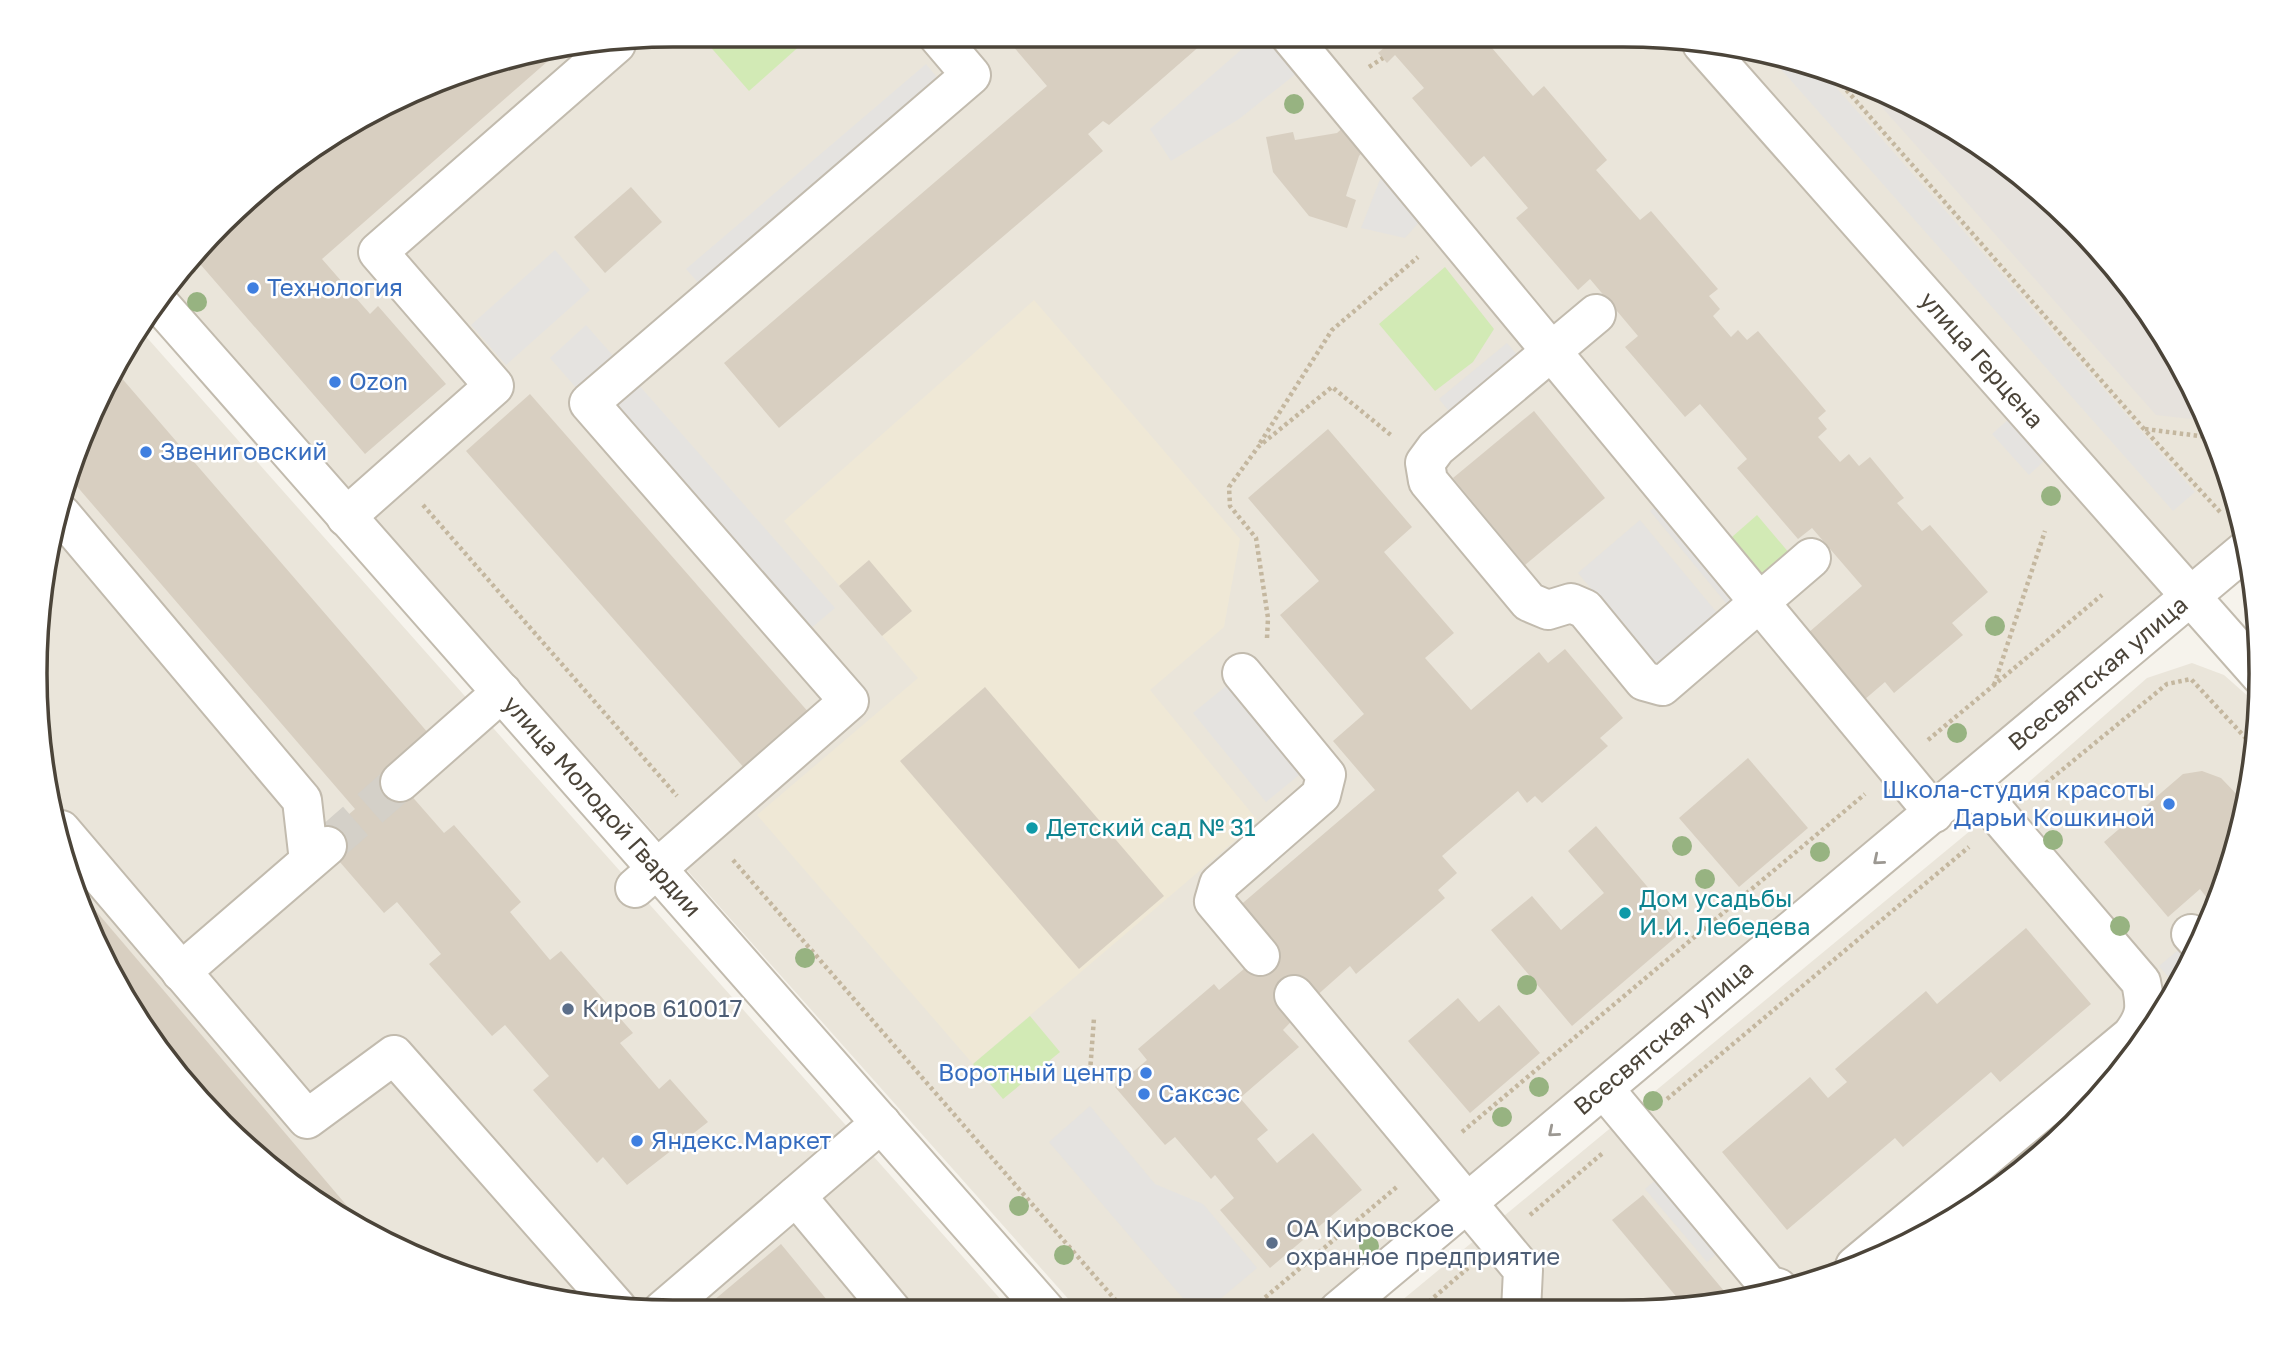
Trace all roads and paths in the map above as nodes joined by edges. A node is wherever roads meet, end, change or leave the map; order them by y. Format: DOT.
graph roads {
  1 [pos="947,47"];
  2 [pos="1299,47"];
  3 [pos="607,51"];
  4 [pos="1711,54"];
  5 [pos="1845,88"];
  6 [pos="1451,229"];
  7 [pos="194,272"];
  8 [pos="202,282"];
  9 [pos="165,310"];
  10 [pos="1596,314"];
  11 [pos="1551,351"];
  12 [pos="2144,429"];
  13 [pos="2202,436"];
  14 [pos="1258,447"];
  15 [pos="1425,463"];
  16 [pos="382,483"];
  17 [pos="2222,515"];
  18 [pos="346,517"];
  19 [pos="67,521"];
  20 [pos="2045,531"];
  21 [pos="2238,557"];
  22 [pos="1811,558"];
  23 [pos="2102,595"];
  24 [pos="2191,597"];
  25 [pos="1760,602"];
  26 [pos="2248,662"];
  27 [pos="1994,685"];
  28 [pos="1253,686"];
  29 [pos="502,692"];
  30 [pos="2245,737"];
  31 [pos="1896,767"];
  32 [pos="400,782"];
  33 [pos="1970,782"];
  34 [pos="1853,804"];
  35 [pos="1934,813"];
  36 [pos="2002,819"];
  37 [pos="705,827"];
  38 [pos="70,841"];
  39 [pos="646,879"];
  40 [pos="1260,956"];
  41 [pos="181,972"];
  42 [pos="1294,995"];
  43 [pos="1094,1018"];
  44 [pos="2139,1026"];
  45 [pos="2121,1052"];
  46 [pos="1090,1072"];
  47 [pos="1604,1089"];
  48 [pos="881,1123"];
  49 [pos="1634,1126"];
  50 [pos="1430,1159"];
  51 [pos="796,1196"];
  52 [pos="1467,1204"];
  53 [pos="1886,1241"];
  54 [pos="1499,1242"];
  55 [pos="1766,1283"];
  56 [pos="606,1295"];
  57 [pos="675,1300"];
  58 [pos="883,1300"];
  59 [pos="1036,1300"];
  60 [pos="1115,1300"];
  61 [pos="1262,1300"];
  62 [pos="1351,1300"];
  63 [pos="1431,1300"];
  64 [pos="1522,1300"];
  1 -- 37 [label="street"];
  2 -- 6 [label="street"];
  3 -- 16 [label="street"];
  4 -- 24 [label="street, улица Герцена"];
  5 -- 12 [label="path"];
  6 -- 11 [label="street"];
  6 -- 14 [label="path"];
  7 -- 8 [label="path"];
  9 -- 18 [label="street, улица Молодой Гвардии"];
  10 -- 11 [label="street"];
  11 -- 15 [label="street"];
  11 -- 25 [label="street"];
  12 -- 13 [label="path"];
  12 -- 17 [label="path"];
  14 -- 15 [label="path"];
  14 -- 28 [label="path"];
  15 -- 25 [label="street"];
  16 -- 18 [label="street"];
  16 -- 37 [label="path"];
  18 -- 29 [label="street, улица Молодой Гвардии"];
  19 -- 41 [label="street"];
  20 -- 27 [label="path"];
  21 -- 24 [label="street, Всесвятская улица"];
  22 -- 25 [label="street"];
  23 -- 27 [label="path"];
  24 -- 26 [label="street, улица Герцена"];
  24 -- 33 [label="street, Всесвятская улица"];
  25 -- 31 [label="street"];
  27 -- 31 [label="path"];
  28 -- 40 [label="street"];
  29 -- 32 [label="street"];
  29 -- 39 [label="street, улица Молодой Гвардии"];
  30 -- 36 [label="path"];
  31 -- 35 [label="street"];
  33 -- 35 [label="street, Всесвятская улица"];
  33 -- 36 [label="street"];
  34 -- 50 [label="path"];
  35 -- 47 [label="street, Всесвятская улица, one-way"];
  36 -- 44 [label="street"];
  36 -- 49 [label="path"];
  37 -- 39 [label="street"];
  37 -- 60 [label="path"];
  38 -- 41 [label="street"];
  39 -- 48 [label="street, улица Молодой Гвардии"];
  41 -- 56 [label="street"];
  42 -- 50 [label="street"];
  43 -- 46 [label="path"];
  45 -- 53 [label="street"];
  47 -- 49 [label="street"];
  47 -- 52 [label="street, Всесвятская улица, one-way"];
  48 -- 51 [label="street"];
  48 -- 59 [label="street, улица Молодой Гвардии"];
  49 -- 54 [label="path"];
  49 -- 55 [label="street"];
  50 -- 52 [label="street"];
  50 -- 61 [label="path"];
  51 -- 57 [label="street"];
  51 -- 58 [label="street"];
  52 -- 54 [label="street"];
  52 -- 62 [label="street, Всесвятская улица"];
  54 -- 63 [label="path"];
  54 -- 64 [label="street"];
}
